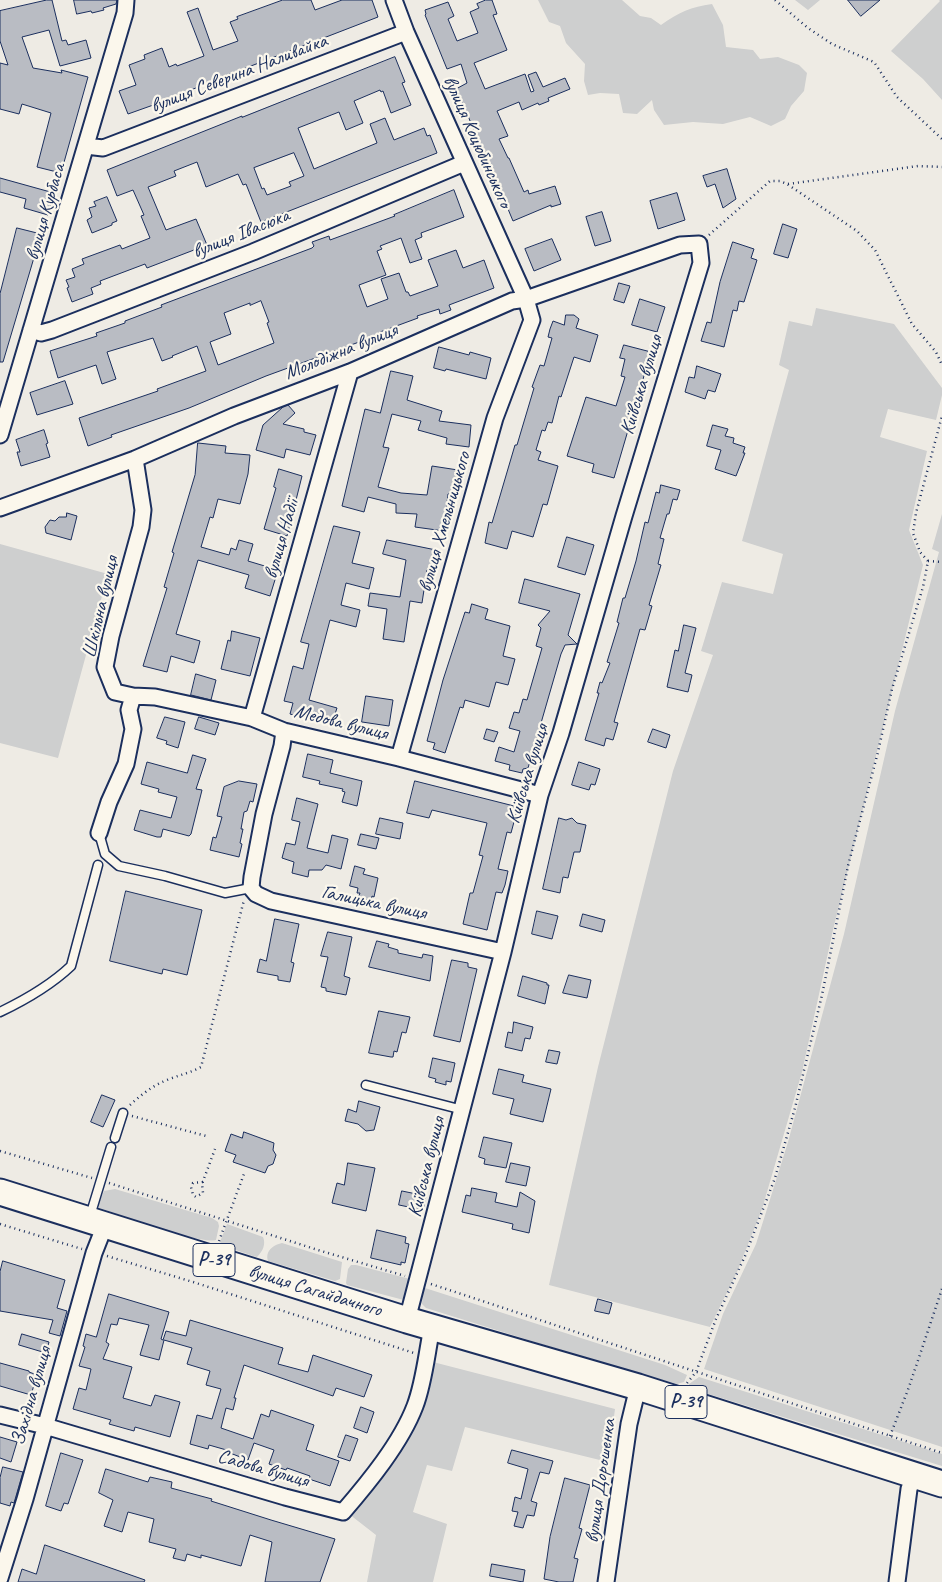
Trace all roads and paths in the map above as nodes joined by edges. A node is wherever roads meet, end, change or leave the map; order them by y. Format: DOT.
graph roads {
  1 [pos="126,0"];
  2 [pos="394,0"];
  3 [pos="775,0"];
  4 [pos="406,32"];
  5 [pos="942,139"];
  6 [pos="86,146"];
  7 [pos="464,163"];
  8 [pos="942,167"];
  9 [pos="787,184"];
  10 [pos="699,244"];
  11 [pos="526,299"];
  12 [pos="31,330"];
  13 [pos="942,364"];
  14 [pos="350,372"];
  15 [pos="942,416"];
  16 [pos="0,435"];
  17 [pos="135,459"];
  18 [pos="0,508"];
  19 [pos="928,561"];
  20 [pos="942,562"];
  21 [pos="133,696"];
  22 [pos="252,718"];
  23 [pos="284,730"];
  24 [pos="399,758"];
  25 [pos="540,795"];
  26 [pos="99,833"];
  27 [pos="98,865"];
  28 [pos="252,883"];
  29 [pos="503,952"];
  30 [pos="0,1012"];
  31 [pos="366,1086"];
  32 [pos="463,1110"];
  33 [pos="123,1113"];
  34 [pos="206,1136"];
  35 [pos="115,1138"];
  36 [pos="112,1147"];
  37 [pos="216,1149"];
  38 [pos="0,1151"];
  39 [pos="244,1174"];
  40 [pos="101,1181"];
  41 [pos="203,1182"];
  42 [pos="0,1192"];
  43 [pos="226,1220"];
  44 [pos="97,1223"];
  45 [pos="0,1224"];
  46 [pos="94,1253"];
  47 [pos="214,1259"];
  48 [pos="419,1280"];
  49 [pos="942,1289"];
  50 [pos="424,1325"];
  51 [pos="426,1357"];
  52 [pos="696,1372"];
  53 [pos="638,1387"];
  54 [pos="680,1400"];
  55 [pos="0,1415"];
  56 [pos="45,1426"];
  57 [pos="890,1437"];
  58 [pos="942,1453"];
  59 [pos="914,1475"];
  60 [pos="942,1484"];
  61 [pos="0,1578"];
  62 [pos="606,1582"];
  63 [pos="897,1582"];
  1 -- 6 [label="street, вулиця Курбаса"];
  2 -- 4 [label="street, вулиця Коцюбинського"];
  3 -- 5 [label="path"];
  4 -- 6 [label="street, вулиця Северина Наливайка"];
  4 -- 7 [label="street, вулиця Коцюбинського"];
  6 -- 12 [label="street, вулиця Курбаса"];
  7 -- 11 [label="street, вулиця Коцюбинського"];
  7 -- 12 [label="street, вулиця Івасюка"];
  8 -- 9 [label="path"];
  9 -- 10 [label="path"];
  9 -- 13 [label="path"];
  10 -- 11 [label="street, Молодіжна вулиця"];
  10 -- 25 [label="street, Київська вулиця"];
  11 -- 14 [label="street, Молодіжна вулиця"];
  11 -- 24 [label="street, вулиця Хмельницького"];
  12 -- 16 [label="street, вулиця Курбаса"];
  14 -- 17 [label="street, Молодіжна вулиця"];
  14 -- 22 [label="street, вулиця Надії"];
  15 -- 19 [label="path"];
  17 -- 18 [label="street, Молодіжна вулиця"];
  17 -- 21 [label="street, Шкільна вулиця"];
  19 -- 20 [label="path"];
  19 -- 52 [label="path"];
  21 -- 22 [label="street, Медова вулиця"];
  21 -- 26 [label="street"];
  22 -- 23 [label="street, Медова вулиця"];
  23 -- 24 [label="street, Медова вулиця"];
  23 -- 28 [label="street"];
  24 -- 25 [label="street, Медова вулиця"];
  25 -- 29 [label="street, Київська вулиця"];
  26 -- 28 [label="lane"];
  27 -- 30 [label="lane"];
  28 -- 29 [label="street, Галицька вулиця"];
  28 -- 33 [label="path"];
  29 -- 32 [label="street, Київська вулиця"];
  31 -- 32 [label="lane"];
  32 -- 48 [label="street, Київська вулиця"];
  33 -- 34 [label="path"];
  33 -- 35 [label="lane"];
  36 -- 40 [label="lane"];
  37 -- 41 [label="path"];
  38 -- 40 [label="path"];
  39 -- 43 [label="path"];
  40 -- 43 [label="path"];
  40 -- 44 [label="lane"];
  41 -- 41 [label="path"];
  42 -- 44 [label="main road, вулиця Сагайдачного / Р-39"];
  43 -- 47 [label="path"];
  43 -- 48 [label="path"];
  44 -- 46 [label="street, Західна вулиця"];
  44 -- 47 [label="main road, вулиця Сагайдачного / Р-39"];
  45 -- 46 [label="path"];
  46 -- 51 [label="path"];
  46 -- 56 [label="street, Західна вулиця"];
  47 -- 50 [label="main road, вулиця Сагайдачного / Р-39"];
  48 -- 50 [label="street, Київська вулиця"];
  48 -- 52 [label="path"];
  49 -- 57 [label="path"];
  50 -- 51 [label="street, Київська вулиця"];
  50 -- 53 [label="main road, Р-39"];
  51 -- 56 [label="street, Садова вулиця"];
  52 -- 54 [label="path"];
  52 -- 57 [label="path"];
  53 -- 54 [label="main road, Р-39"];
  53 -- 62 [label="street, вулиця Дорошенка"];
  54 -- 59 [label="main road, Р-39"];
  55 -- 56 [label="street, Садова вулиця"];
  56 -- 61 [label="street, Західна вулиця"];
  57 -- 58 [label="path"];
  59 -- 60 [label="main road, Р-39"];
  59 -- 63 [label="street"];
}
